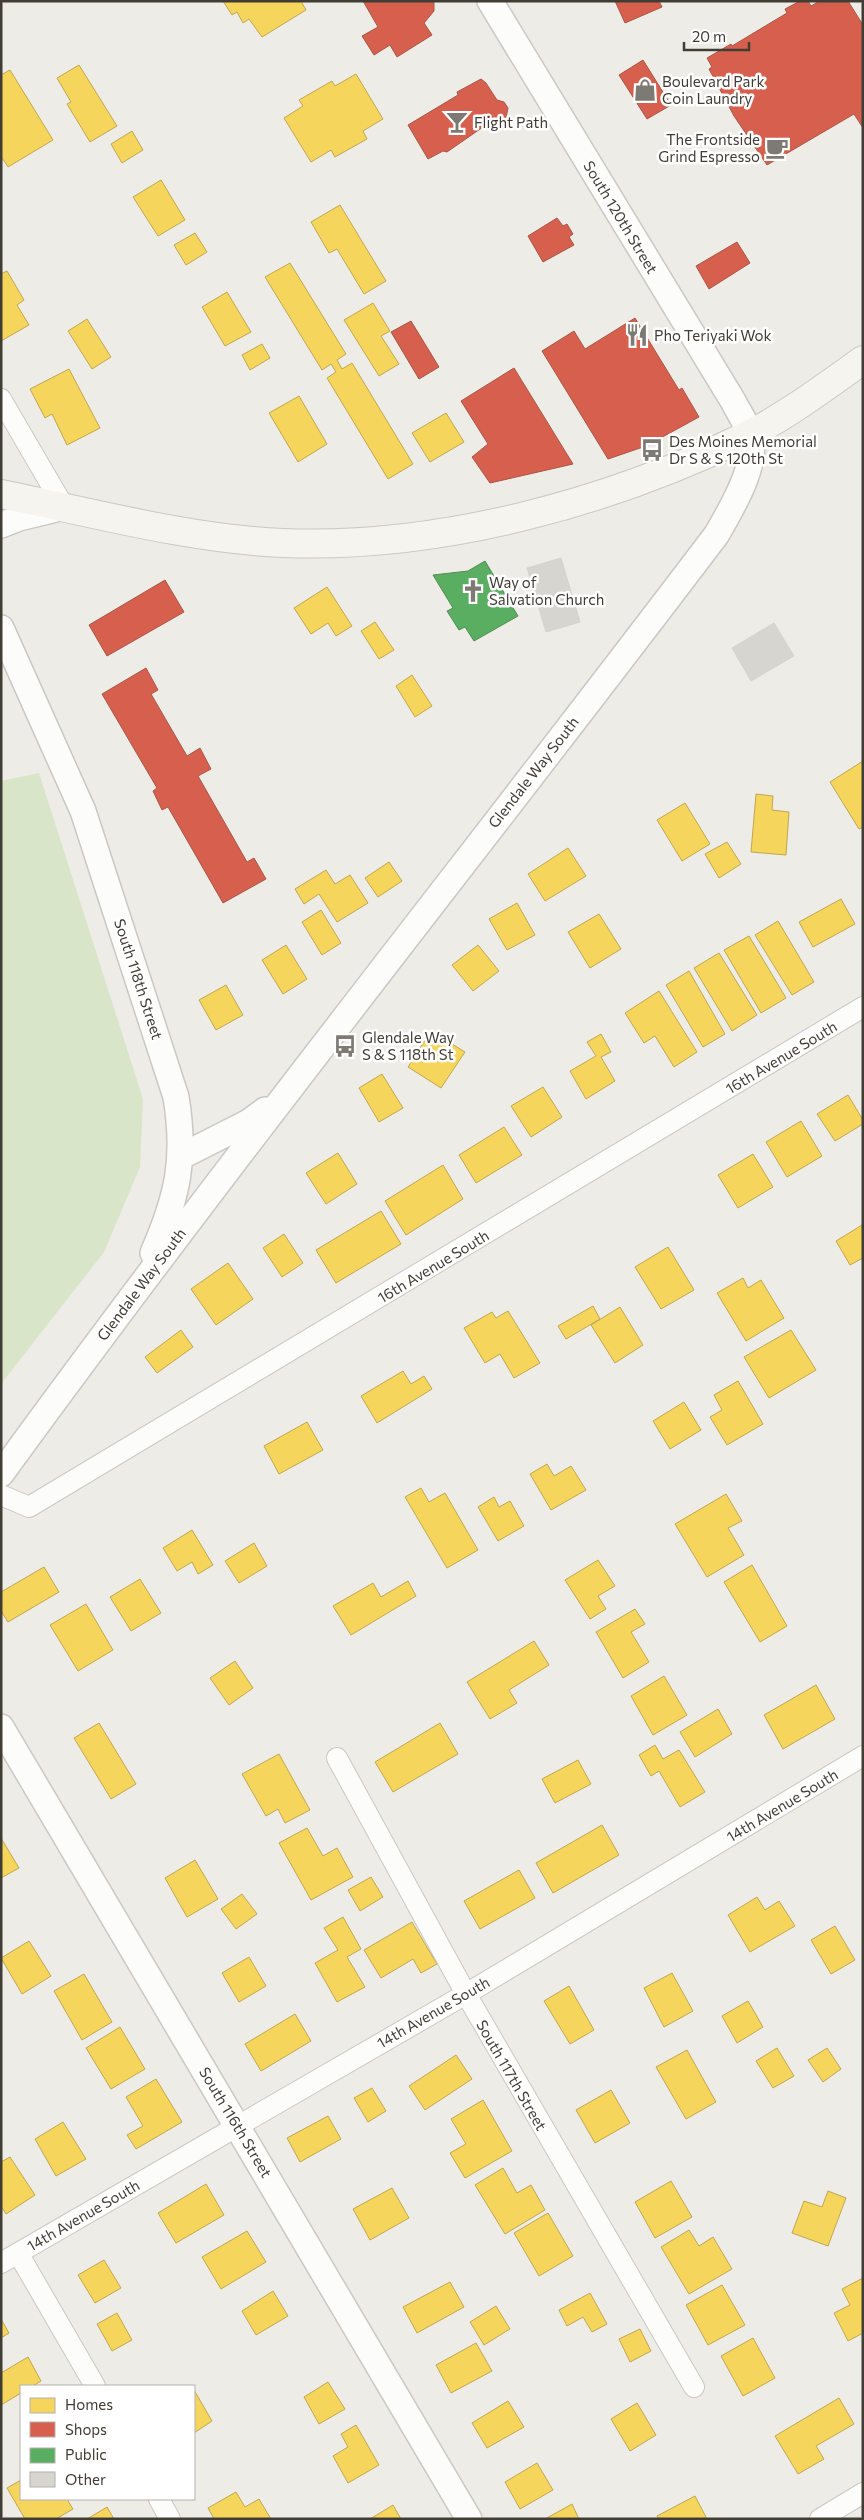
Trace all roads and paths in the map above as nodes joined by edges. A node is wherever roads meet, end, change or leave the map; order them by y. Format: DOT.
graph roads {
  1 [pos="490,1"];
  2 [pos="863,360"];
  3 [pos="1,399"];
  4 [pos="750,434"];
  5 [pos="1,494"];
  6 [pos="64,507"];
  7 [pos="1,525"];
  8 [pos="1,628"];
  9 [pos="863,1007"];
  10 [pos="283,1096"];
  11 [pos="182,1156"];
  12 [pos="104,1333"];
  13 [pos="1,1474"];
  14 [pos="1,1495"];
  15 [pos="1,1727"];
  16 [pos="863,1756"];
  17 [pos="337,1758"];
  18 [pos="466,1994"];
  19 [pos="238,2124"];
  20 [pos="10,2258"];
  21 [pos="94,2385"];
  22 [pos="694,2387"];
  23 [pos="863,2493"];
  24 [pos="160,2500"];
  25 [pos="170,2519"];
  26 [pos="470,2519"];
  27 [pos="820,2519"];
  1 -- 4 [label="street, South 120th Street"];
  2 -- 4 [label="main road"];
  3 -- 6 [label="street"];
  4 -- 6 [label="main road"];
  4 -- 10 [label="street, Glendale Way South"];
  5 -- 6 [label="main road"];
  6 -- 7 [label="street"];
  8 -- 11 [label="street, South 118th Street"];
  9 -- 14 [label="street, 16th Avenue South"];
  10 -- 11 [label="street, Glendale Way South"];
  10 -- 12 [label="street, Glendale Way South"];
  11 -- 12 [label="street, South 118th Street"];
  12 -- 13 [label="street, Glendale Way South"];
  15 -- 19 [label="street, South 116th Street"];
  16 -- 18 [label="street, 14th Avenue South"];
  17 -- 18 [label="street, South 117th Street"];
  18 -- 19 [label="street, 14th Avenue South"];
  18 -- 22 [label="street, South 117th Street"];
  19 -- 20 [label="street, 14th Avenue South"];
  19 -- 26 [label="street, South 116th Street"];
  20 -- 21 [label="street"];
  23 -- 27 [label="street"];
  24 -- 25 [label="street"];
}
